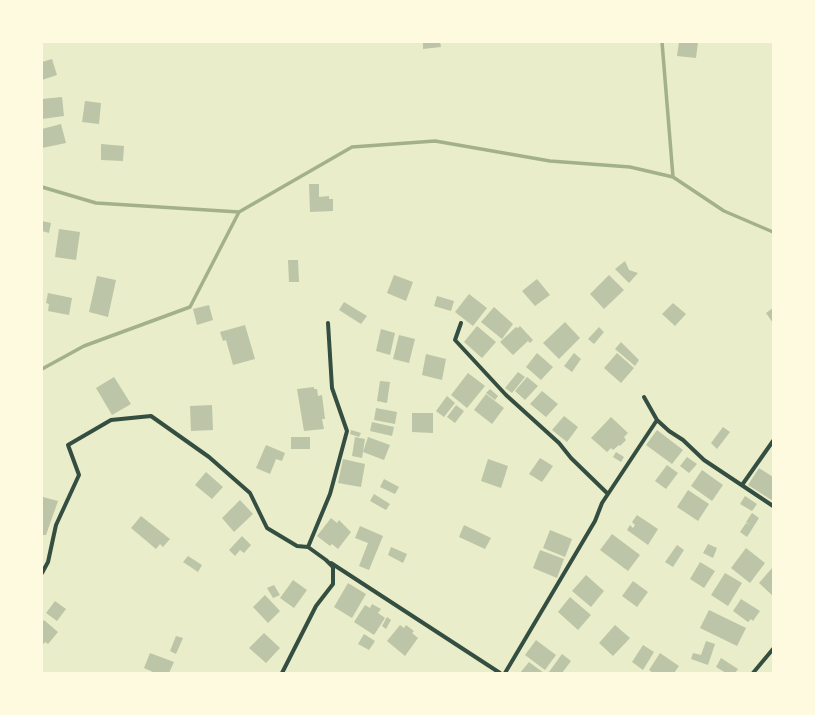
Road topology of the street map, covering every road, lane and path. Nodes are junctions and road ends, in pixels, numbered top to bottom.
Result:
1 (328, 323) dead end
2 (461, 323) dead end
3 (644, 397) dead end
4 (657, 420) junction
5 (773, 441) edge
6 (742, 485) junction
7 (608, 494) junction
8 (773, 506) edge
9 (308, 547) junction
10 (326, 560) junction
11 (42, 573) edge
12 (773, 648) edge
13 (282, 673) edge
14 (500, 673) edge
15 (505, 673) edge
16 (753, 673) edge

1 - 9 street
2 - 7 street
3 - 4 street
4 - 6 street
4 - 7 street
5 - 6 street
6 - 8 street
7 - 15 street
9 - 10 street
9 - 11 street
10 - 13 street
10 - 14 street
12 - 16 street

